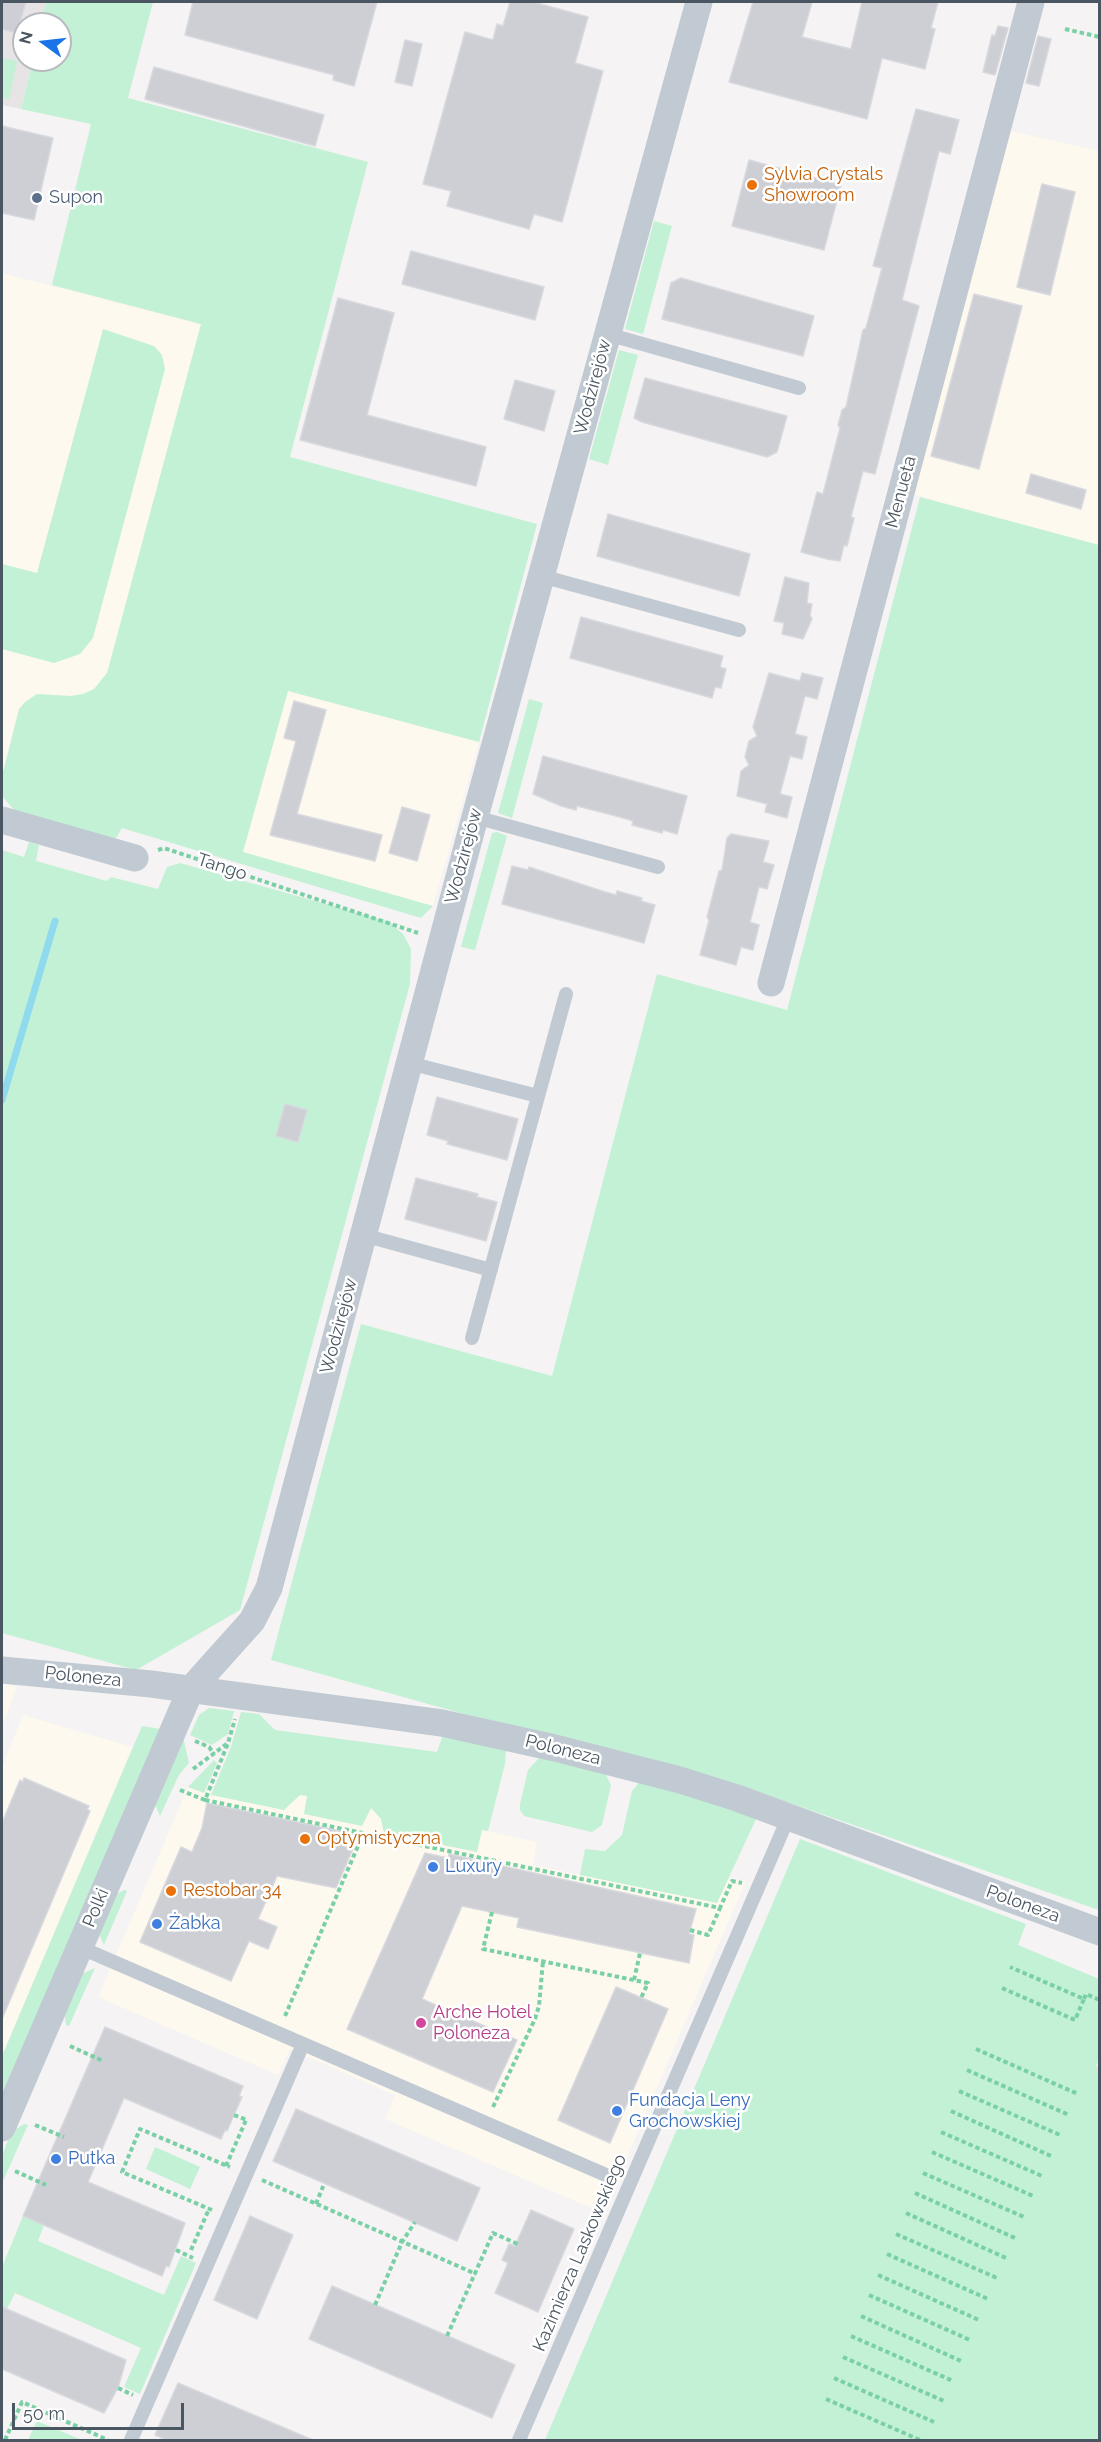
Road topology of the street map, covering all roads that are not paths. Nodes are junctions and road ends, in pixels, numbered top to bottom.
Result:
1 (699, 2) edge
2 (1031, 2) edge
3 (607, 334) junction
4 (799, 388) dead end
5 (541, 576) junction
6 (739, 630) dead end
7 (475, 817) junction
8 (2, 820) edge
9 (135, 858) road end
10 (658, 867) dead end
11 (771, 983) dead end
12 (566, 994) dead end
13 (409, 1063) junction
14 (538, 1096) junction
15 (363, 1235) junction
16 (491, 1270) junction
17 (472, 1338) dead end
18 (2, 1670) edge
19 (191, 1689) junction
20 (789, 1816) junction
21 (1100, 1932) edge
22 (79, 1947) junction
23 (303, 2044) junction
24 (2, 2128) edge
25 (606, 2175) dead end
26 (131, 2440) edge
27 (519, 2440) edge

1 - 3 street, Wodzirejów
2 - 11 street, Menueta
3 - 4 lane
3 - 5 street, Wodzirejów
5 - 6 lane
5 - 7 street, Wodzirejów
7 - 10 lane
7 - 13 street, Wodzirejów
8 - 9 street
12 - 14 lane
13 - 14 lane
13 - 15 street, Wodzirejów
14 - 16 lane
15 - 16 lane
15 - 19 street, Wodzirejów
16 - 17 lane
18 - 19 street, Poloneza
19 - 20 street, Poloneza
19 - 22 street, Polki
20 - 21 street, Poloneza
20 - 27 lane, Kazimierza Laskowskiego
22 - 23 lane
22 - 24 street, Polki
23 - 25 lane
23 - 26 lane

